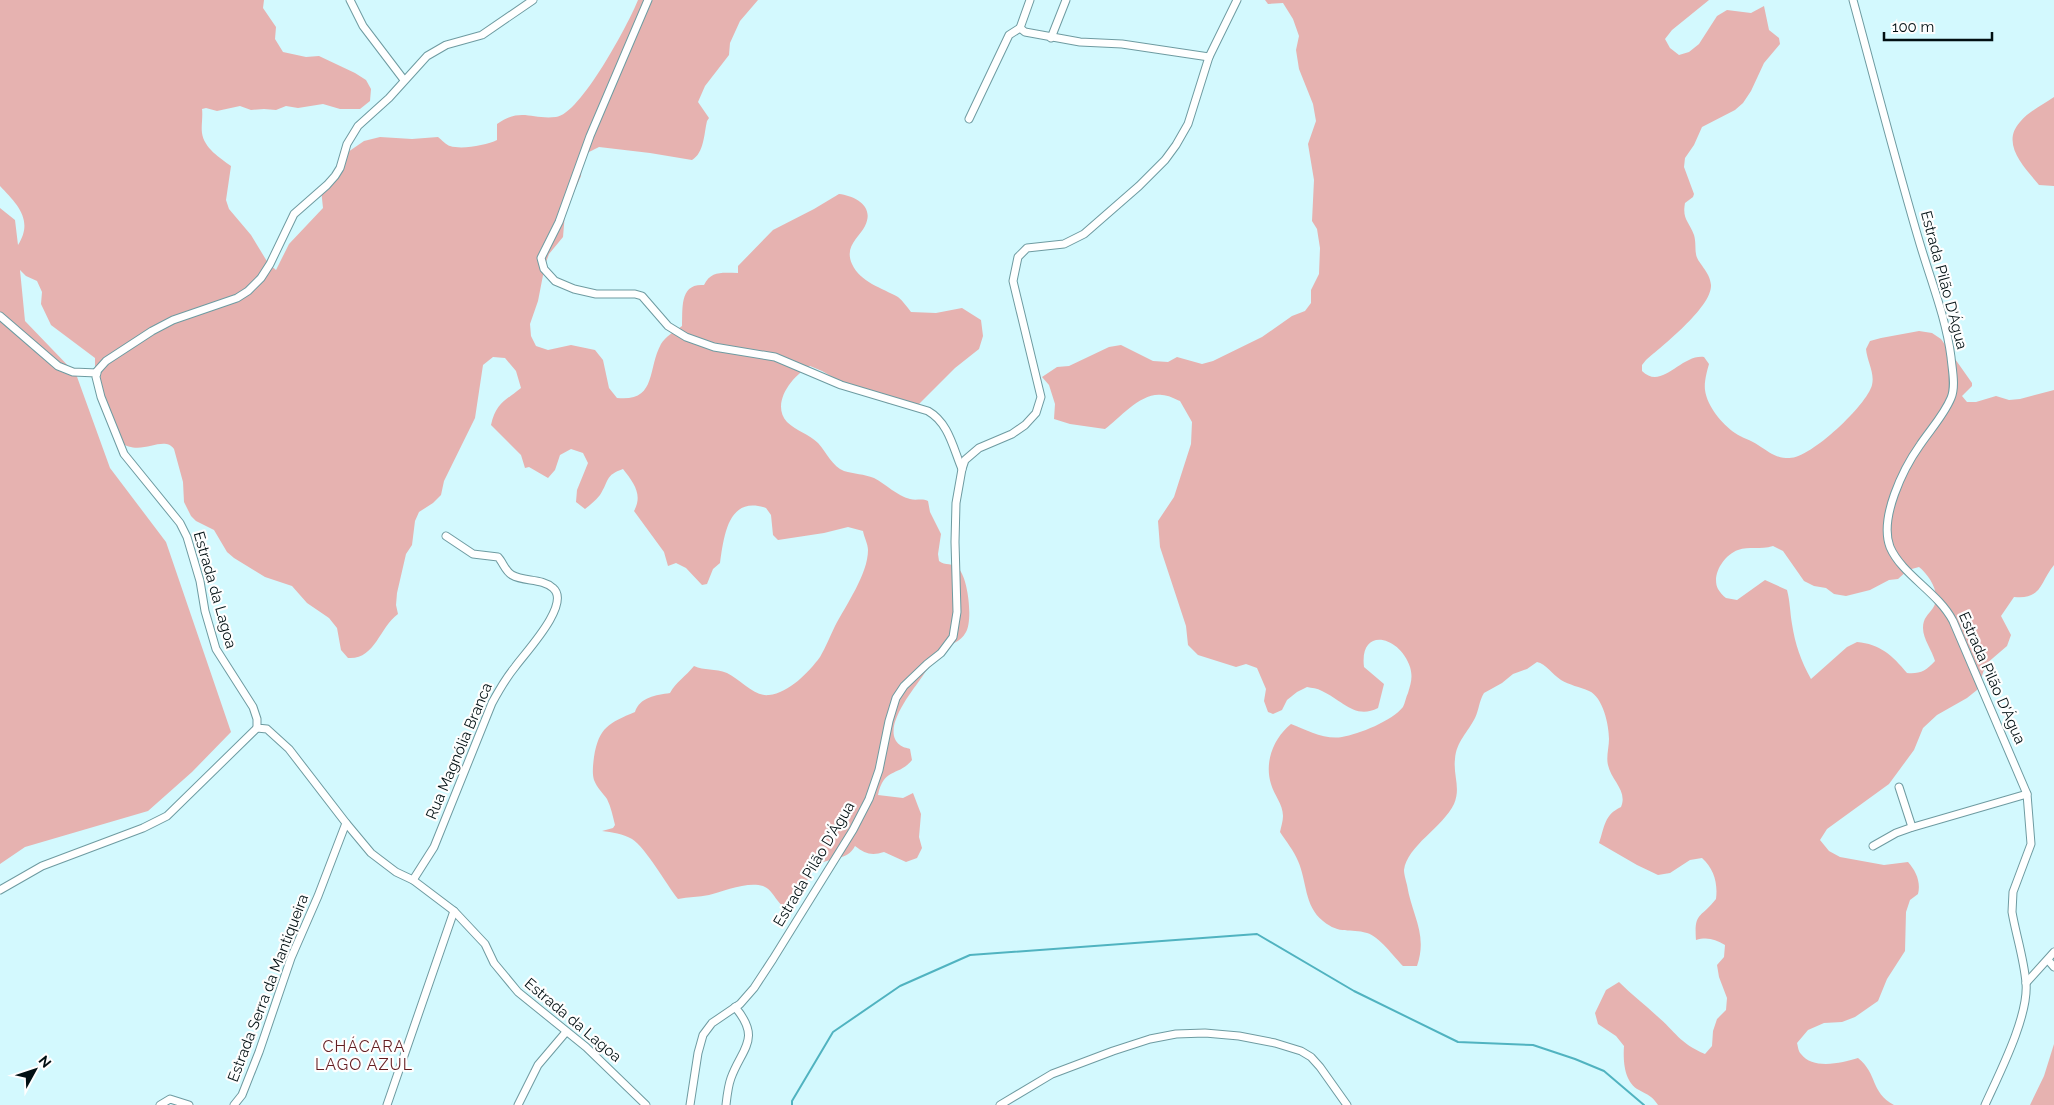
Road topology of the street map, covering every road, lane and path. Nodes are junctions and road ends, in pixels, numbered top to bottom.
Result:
1 (350, 0) edge
2 (533, 0) edge
3 (648, 0) edge
4 (1030, 0) edge
5 (1066, 0) edge
6 (1237, 0) edge
7 (1853, 0) edge
8 (1020, 28) junction
9 (1051, 38) junction
10 (1210, 57) junction
11 (404, 80) junction
12 (969, 120) dead end
13 (0, 316) edge
14 (97, 373) junction
15 (962, 470) junction
16 (446, 536) dead end
17 (257, 728) junction
18 (1899, 787) dead end
19 (2027, 794) junction
20 (346, 823) junction
21 (1912, 827) junction
22 (1873, 846) dead end
23 (413, 880) junction
24 (0, 890) edge
25 (454, 911) junction
26 (2054, 952) edge
27 (2048, 960) junction
28 (2054, 967) edge
29 (2026, 983) junction
30 (735, 1007) junction
31 (566, 1032) junction
32 (160, 1105) edge
33 (188, 1105) edge
34 (234, 1105) edge
35 (387, 1105) edge
36 (518, 1105) edge
37 (646, 1105) edge
38 (690, 1105) edge
39 (726, 1105) edge
40 (1000, 1105) edge
41 (1347, 1105) edge
42 (1985, 1105) edge

1 - 11 street
2 - 11 street
3 - 15 street
4 - 8 street
5 - 9 street
6 - 10 street, Estrada Pilão D'Água
7 - 19 street, Estrada Pilão D'Água
8 - 9 street
8 - 12 street
9 - 10 street
10 - 15 street, Estrada Pilão D'Água
11 - 14 street
13 - 14 street
14 - 17 street, Estrada da Lagoa
15 - 30 street, Estrada Pilão D'Água
16 - 23 street, Rua Magnólia Branca
17 - 20 street, Estrada da Lagoa
17 - 24 street
18 - 21 street
19 - 21 street
19 - 29 street, Estrada Pilão D'Água
20 - 23 street, Estrada da Lagoa
20 - 34 street, Estrada Serra da Mantiqueira
21 - 22 street
23 - 25 street, Estrada da Lagoa
25 - 31 street, Estrada da Lagoa
25 - 35 street
26 - 27 street
27 - 28 street
27 - 29 street
29 - 42 street, Estrada Pilão D'Água
30 - 38 street, Estrada Pilão D'Água
30 - 39 street
31 - 36 street
31 - 37 street, Estrada da Lagoa
32 - 33 street
40 - 41 street

